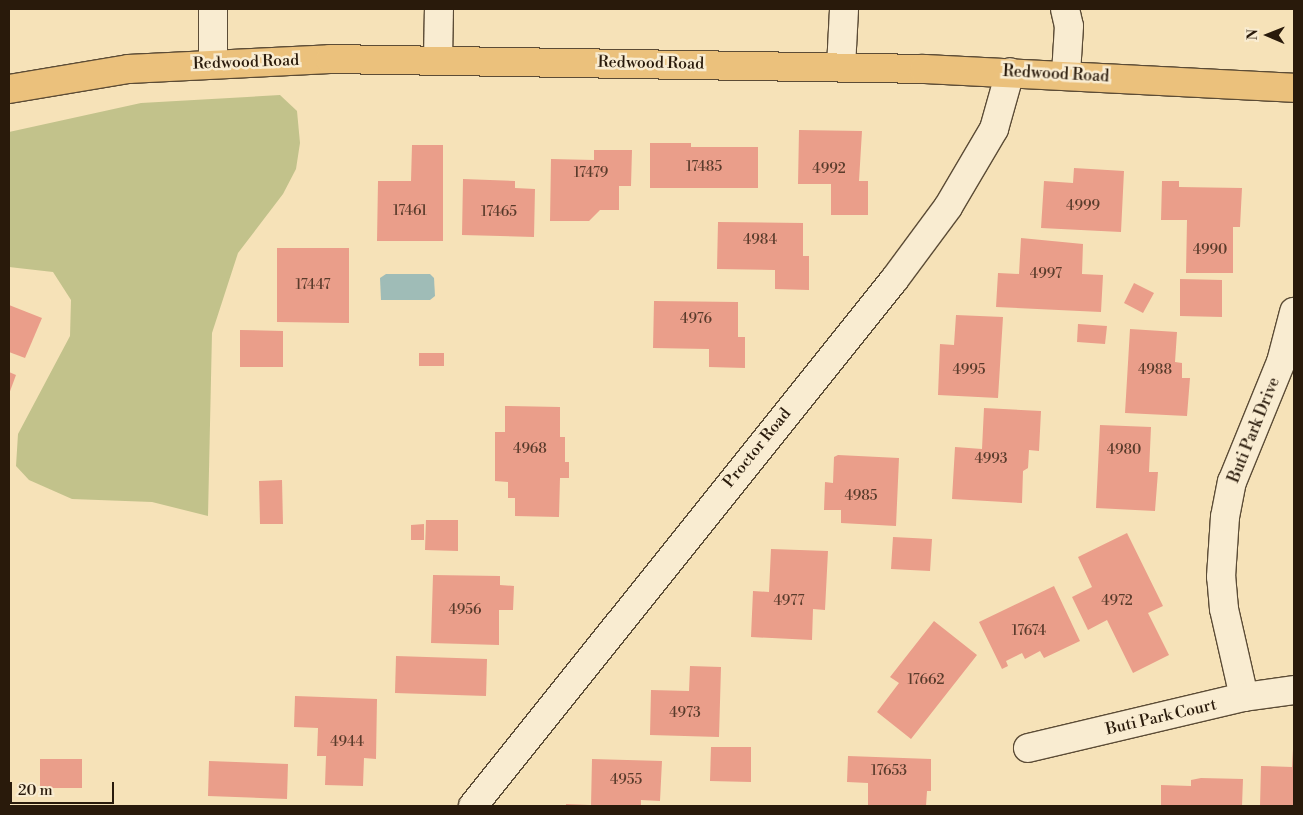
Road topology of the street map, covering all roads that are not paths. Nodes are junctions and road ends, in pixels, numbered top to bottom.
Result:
1 (213, 9) edge
2 (439, 9) edge
3 (844, 9) edge
4 (1065, 9) edge
5 (438, 59) junction
6 (214, 62) junction
7 (841, 67) junction
8 (1010, 72) junction
9 (1066, 74) junction
10 (1294, 88) edge
11 (9, 89) edge
12 (1294, 312) edge
13 (1294, 690) edge
14 (1244, 697) junction
15 (1028, 748) dead end
16 (472, 806) edge

1 - 6 street
2 - 5 street
3 - 7 street
4 - 9 street
5 - 6 main road, Redwood Road
5 - 7 main road, Redwood Road
6 - 11 main road, Redwood Road
7 - 8 main road, Redwood Road
8 - 9 main road, Redwood Road
8 - 16 street, Proctor Road
9 - 10 main road, Redwood Road
12 - 14 street, Buti Park Drive
13 - 14 street, Buti Park Court
14 - 15 street, Buti Park Court

